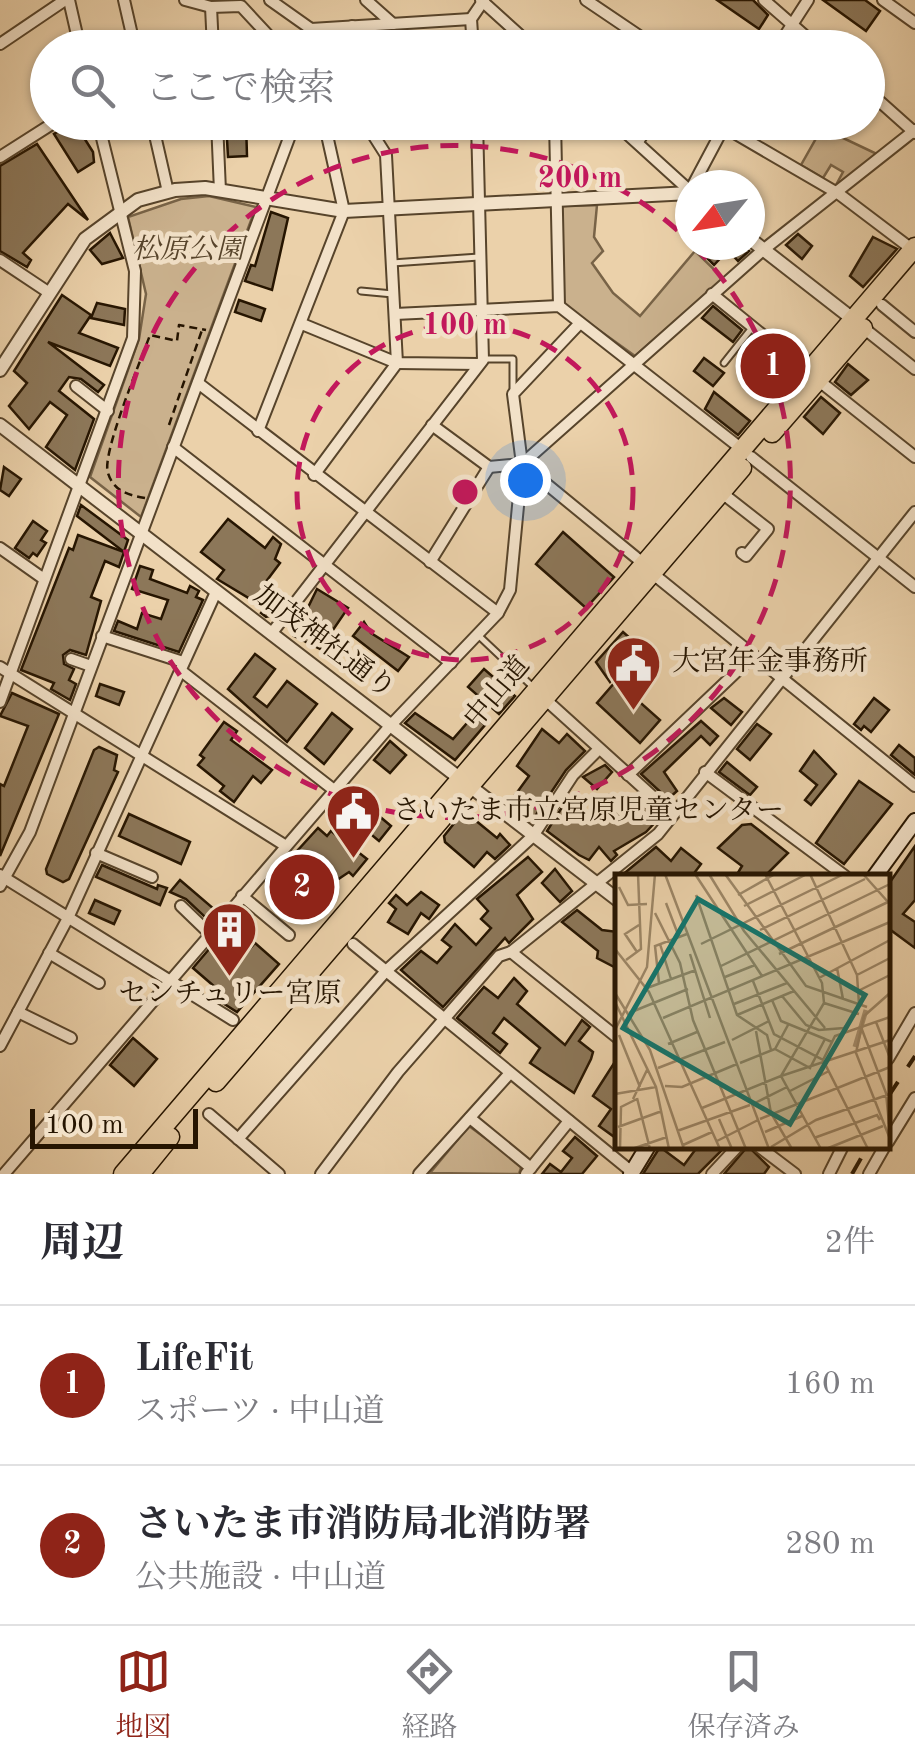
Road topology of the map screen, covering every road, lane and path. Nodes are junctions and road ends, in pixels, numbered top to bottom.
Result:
1 (67, 0) edge
2 (124, 0) edge
3 (185, 0) edge
4 (270, 0) edge
5 (366, 0) edge
6 (586, 0) edge
7 (764, 0) edge
8 (808, 0) edge
9 (883, 0) edge
10 (482, 1) edge
11 (212, 7) junction
12 (471, 19) junction
13 (393, 24) junction
14 (793, 24) junction
15 (915, 24) edge
16 (352, 26) junction
17 (75, 30) edge
18 (131, 30) edge
19 (213, 30) edge
20 (263, 30) edge
21 (352, 30) edge
22 (472, 30) edge
23 (514, 30) edge
24 (630, 30) edge
25 (789, 30) edge
26 (800, 30) edge
27 (1, 43) edge
28 (885, 106) edge
29 (914, 132) edge
30 (30, 138) edge
31 (102, 140) edge
32 (156, 140) edge
33 (217, 140) edge
34 (288, 140) edge
35 (329, 140) edge
36 (376, 140) edge
37 (478, 140) edge
38 (554, 140) edge
39 (632, 140) edge
40 (642, 140) edge
41 (717, 140) edge
42 (750, 140) edge
43 (638, 146) junction
44 (0, 157) edge
45 (701, 170) edge
46 (675, 177) edge
47 (220, 191) junction
48 (675, 191) edge
49 (168, 192) junction
50 (839, 194) junction
51 (264, 199) junction
52 (556, 199) junction
53 (482, 203) junction
54 (390, 208) junction
55 (344, 211) junction
56 (120, 212) junction
57 (765, 249) edge
58 (765, 252) edge
59 (914, 255) edge
60 (482, 257) junction
61 (0, 260) edge
62 (751, 260) edge
63 (392, 262) junction
64 (361, 291) dead end
65 (48, 292) junction
66 (394, 294) junction
67 (712, 294) junction
68 (882, 305) junction
69 (559, 306) junction
70 (482, 310) junction
71 (395, 314) junction
72 (580, 322) junction
73 (302, 324) junction
74 (859, 324) junction
75 (753, 327) junction
76 (202, 330) junction
77 (217, 332) junction
78 (915, 332) edge
79 (481, 362) junction
80 (724, 362) dead end
81 (397, 363) junction
82 (632, 365) junction
83 (915, 369) edge
84 (0, 370) edge
85 (813, 376) junction
86 (198, 383) junction
87 (76, 386) dead end
88 (513, 394) junction
89 (108, 411) junction
90 (0, 425) edge
91 (432, 425) junction
92 (258, 431) junction
93 (168, 444) junction
94 (747, 453) junction
95 (915, 457) edge
96 (522, 464) junction
97 (488, 467) junction
98 (314, 476) junction
99 (77, 485) junction
100 (722, 493) junction
101 (151, 502) junction
102 (915, 512) edge
103 (364, 514) junction
104 (139, 532) junction
105 (0, 548) edge
106 (742, 553) dead end
107 (878, 559) junction
108 (430, 562) junction
109 (323, 564) junction
110 (648, 569) junction
111 (44, 579) junction
112 (915, 586) edge
113 (216, 592) junction
114 (498, 613) junction
115 (271, 634) junction
116 (478, 635) junction
117 (102, 636) junction
118 (753, 656) junction
119 (70, 659) dead end
120 (451, 663) junction
121 (91, 666) junction
122 (182, 666) junction
123 (5, 670) edge
124 (779, 678) junction
125 (541, 695) junction
126 (0, 702) edge
127 (74, 714) junction
128 (390, 726) junction
129 (599, 748) junction
130 (139, 754) junction
131 (705, 772) junction
132 (628, 775) junction
133 (466, 784) junction
134 (915, 786) edge
135 (334, 790) junction
136 (672, 814) junction
137 (915, 821) edge
138 (533, 836) junction
139 (286, 846) junction
140 (96, 853) junction
141 (841, 874) edge
142 (876, 874) edge
143 (152, 877) dead end
144 (1, 880) edge
145 (595, 883) junction
146 (242, 896) junction
147 (615, 898) edge
148 (181, 906) dead end
149 (68, 918) junction
150 (210, 934) junction
151 (288, 935) dead end
152 (353, 944) dead end
153 (512, 952) junction
154 (50, 953) junction
155 (386, 971) junction
156 (170, 978) junction
157 (99, 983) dead end
158 (18, 1012) junction
159 (915, 1012) edge
160 (443, 1018) junction
161 (233, 1020) dead end
162 (615, 1034) edge
163 (71, 1038) dead end
164 (0, 1046) edge
165 (890, 1056) edge
166 (510, 1073) junction
167 (915, 1098) edge
168 (209, 1114) dead end
169 (470, 1118) junction
170 (569, 1122) junction
171 (890, 1138) edge
172 (238, 1139) junction
173 (646, 1149) edge
174 (735, 1149) edge
175 (765, 1149) edge
176 (842, 1149) edge
177 (883, 1149) edge
178 (264, 1161) junction
179 (528, 1171) edge
180 (421, 1173) edge
181 (631, 1173) edge
182 (4, 1174) edge
183 (120, 1174) edge
184 (140, 1174) edge
185 (254, 1174) edge
186 (279, 1174) edge
187 (321, 1174) edge
188 (712, 1174) edge
189 (795, 1174) edge
190 (829, 1174) edge
191 (869, 1174) edge

1 - 17 street
1 - 27 street
2 - 18 street
3 - 11 street
4 - 16 street
5 - 13 street
6 - 24 street
7 - 14 street
8 - 14 street
9 - 15 street
10 - 12 street
10 - 23 street
11 - 19 street
11 - 20 street
12 - 13 street
12 - 22 street
13 - 16 street
14 - 25 street
14 - 26 street
16 - 21 street
28 - 29 street
29 - 50 street
30 - 44 street
31 - 56 street
32 - 49 street
33 - 47 street
34 - 51 street
35 - 55 street
36 - 54 street
37 - 53 street
38 - 52 street
39 - 43 street
40 - 43 lane
41 - 45 street
42 - 50 street
43 - 46 street
47 - 49 street
47 - 51 street
48 - 52 street
49 - 56 street
50 - 57 street
50 - 59 street
51 - 55 street
51 - 77 street
52 - 53 street
52 - 69 street
53 - 54 street
53 - 60 street
54 - 55 street
54 - 63 street
55 - 73 street
56 - 65 street
56 - 89 street
58 - 74 street
59 - 68 highway, 中山道
59 - 74 highway, 中山道
60 - 63 lane
60 - 70 street
61 - 65 street
62 - 67 street
63 - 66 street
64 - 66 lane
65 - 84 street
66 - 71 street
67 - 75 street
67 - 82 street
68 - 74 highway, 中山道
68 - 78 street
69 - 70 street
69 - 72 street
70 - 71 street
70 - 79 street
71 - 81 street
72 - 82 street
72 - 88 street
73 - 81 street
73 - 92 street
74 - 83 street
74 - 85 highway, 中山道
75 - 80 lane
75 - 85 street
76 - 77 path
76 - 93 path
76 - 101 path
77 - 86 street
79 - 81 street
79 - 88 lane
79 - 91 street
81 - 98 street
82 - 94 street
82 - 96 street
85 - 94 highway, 中山道
85 - 95 street
86 - 92 street
86 - 93 street
87 - 89 street
88 - 96 street
89 - 99 street
90 - 99 street, 加茂神社通り
91 - 97 street
91 - 103 street
92 - 98 street
93 - 101 street
93 - 109 street
94 - 100 highway, 中山道
94 - 107 street
94 - 110 highway, 中山道
96 - 97 street
96 - 110 street
96 - 114 street
97 - 108 street
98 - 103 street
99 - 104 street, 加茂神社通り
99 - 111 street
100 - 106 street
100 - 110 highway, 中山道
101 - 104 street
102 - 107 street
103 - 108 street
103 - 109 street
104 - 113 street, 加茂神社通り
104 - 117 street
105 - 111 street
107 - 112 street
107 - 124 street
108 - 114 street
109 - 115 street
109 - 120 street
110 - 118 street
110 - 125 highway, 中山道
111 - 123 street
113 - 115 street, 加茂神社通り
113 - 122 street
114 - 116 street
115 - 128 street, 加茂神社通り
116 - 120 street
116 - 125 lane
117 - 121 street
117 - 122 street
118 - 124 street
118 - 132 street
119 - 121 street
120 - 128 street
121 - 127 street
122 - 130 street
122 - 135 street
123 - 126 street
123 - 127 street
124 - 131 street
124 - 134 street
125 - 129 street
125 - 133 highway, 中山道
127 - 130 street
127 - 144 street
128 - 133 street, 加茂神社通り
128 - 135 street
129 - 132 street
129 - 138 street
130 - 139 street
130 - 140 street
131 - 136 street
131 - 141 street
132 - 136 street
133 - 138 street, 加茂神社通り
133 - 183 highway, 中山道
133 - 184 highway, 中山道
135 - 139 street
136 - 145 street
137 - 142 main road
138 - 145 street, 加茂神社通り
138 - 155 street
139 - 146 street
140 - 143 street
140 - 149 street
144 - 149 street
145 - 147 street, 加茂神社通り
145 - 153 street
146 - 150 street
146 - 151 street
148 - 150 street
149 - 154 street
149 - 156 street
150 - 156 street
152 - 155 street
153 - 160 street
153 - 162 street
154 - 157 street
154 - 158 street
155 - 160 street
155 - 172 street
156 - 161 street
156 - 182 street
158 - 163 street
158 - 164 street
159 - 165 street
160 - 166 street
160 - 187 street
166 - 169 street
166 - 170 street
167 - 171 street
168 - 172 street
169 - 179 street
169 - 180 street
170 - 179 street
170 - 181 street
172 - 178 street
173 - 181 main road
174 - 188 street
175 - 189 street
176 - 190 street
177 - 191 street
178 - 185 street
178 - 186 street

